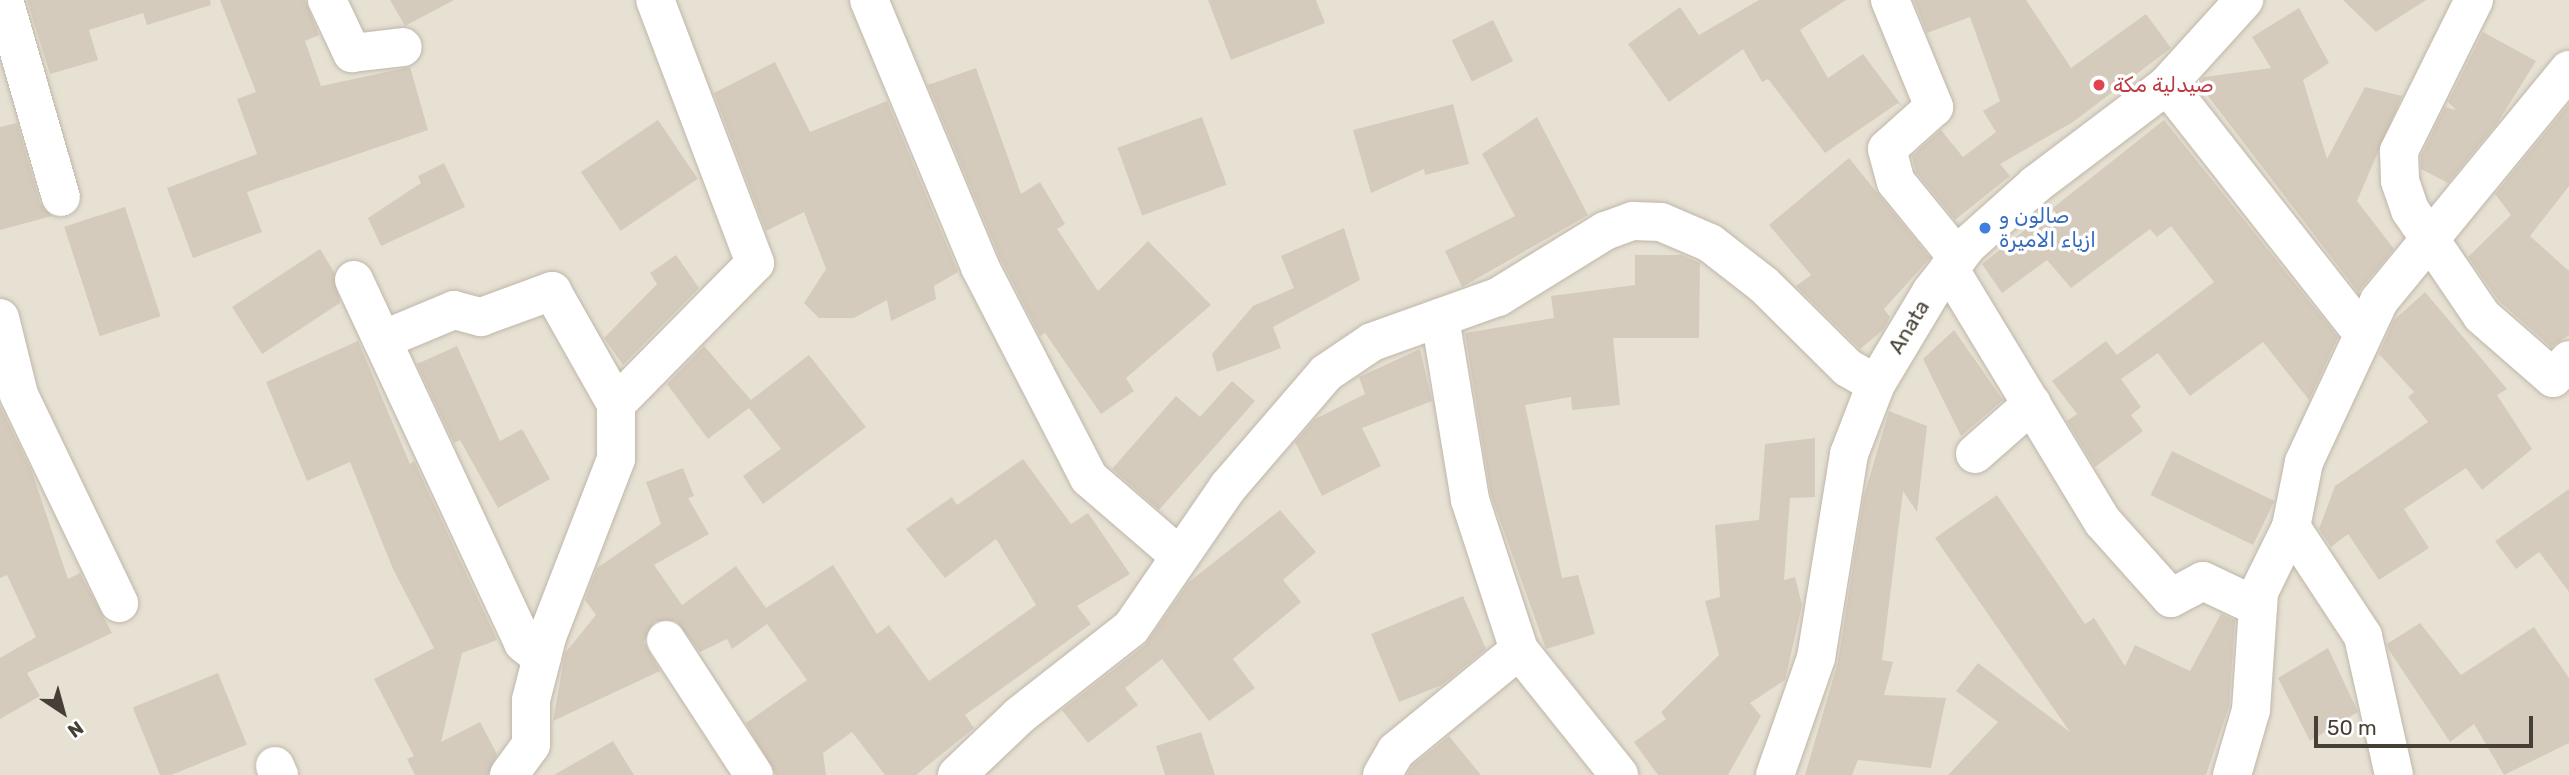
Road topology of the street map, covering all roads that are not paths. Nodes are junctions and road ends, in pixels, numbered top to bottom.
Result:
1 (4, 0) edge
2 (327, 0) edge
3 (655, 0) edge
4 (869, 0) edge
5 (1890, 0) edge
6 (2244, 0) edge
7 (2474, 0) edge
8 (403, 47) dead end
9 (2569, 70) edge
10 (2167, 85) junction
11 (61, 197) dead end
12 (2430, 243) junction
13 (1954, 263) junction
14 (354, 279) dead end
15 (0, 318) edge
16 (1440, 318) junction
17 (2360, 330) junction
18 (382, 340) junction
19 (2564, 376) edge
20 (1876, 384) junction
21 (617, 404) junction
22 (2032, 404) junction
23 (1975, 454) dead end
24 (2291, 527) junction
25 (1177, 554) junction
26 (119, 603) dead end
27 (2258, 607) junction
28 (666, 640) dead end
29 (1519, 650) junction
30 (542, 658) junction
31 (509, 775) edge
32 (754, 775) edge
33 (957, 775) edge
34 (1382, 775) edge
35 (1619, 775) edge
36 (1775, 775) edge
37 (2232, 775) edge
38 (2394, 775) edge

1 - 11 street
2 - 8 street
3 - 21 street
4 - 25 street
5 - 13 street
6 - 10 street, Anata
7 - 12 street
9 - 12 street
10 - 13 street, Anata
10 - 17 street
12 - 17 street
12 - 19 street
13 - 20 street, Anata
13 - 22 street
14 - 18 street
15 - 26 street
16 - 20 street
16 - 25 street
16 - 29 street
17 - 24 street
18 - 21 street
18 - 30 street
20 - 36 street, Anata
21 - 30 street
22 - 23 street
22 - 27 street
24 - 27 street
24 - 38 street
25 - 33 street
27 - 37 street
28 - 32 street
29 - 34 street
29 - 35 street
30 - 31 street

